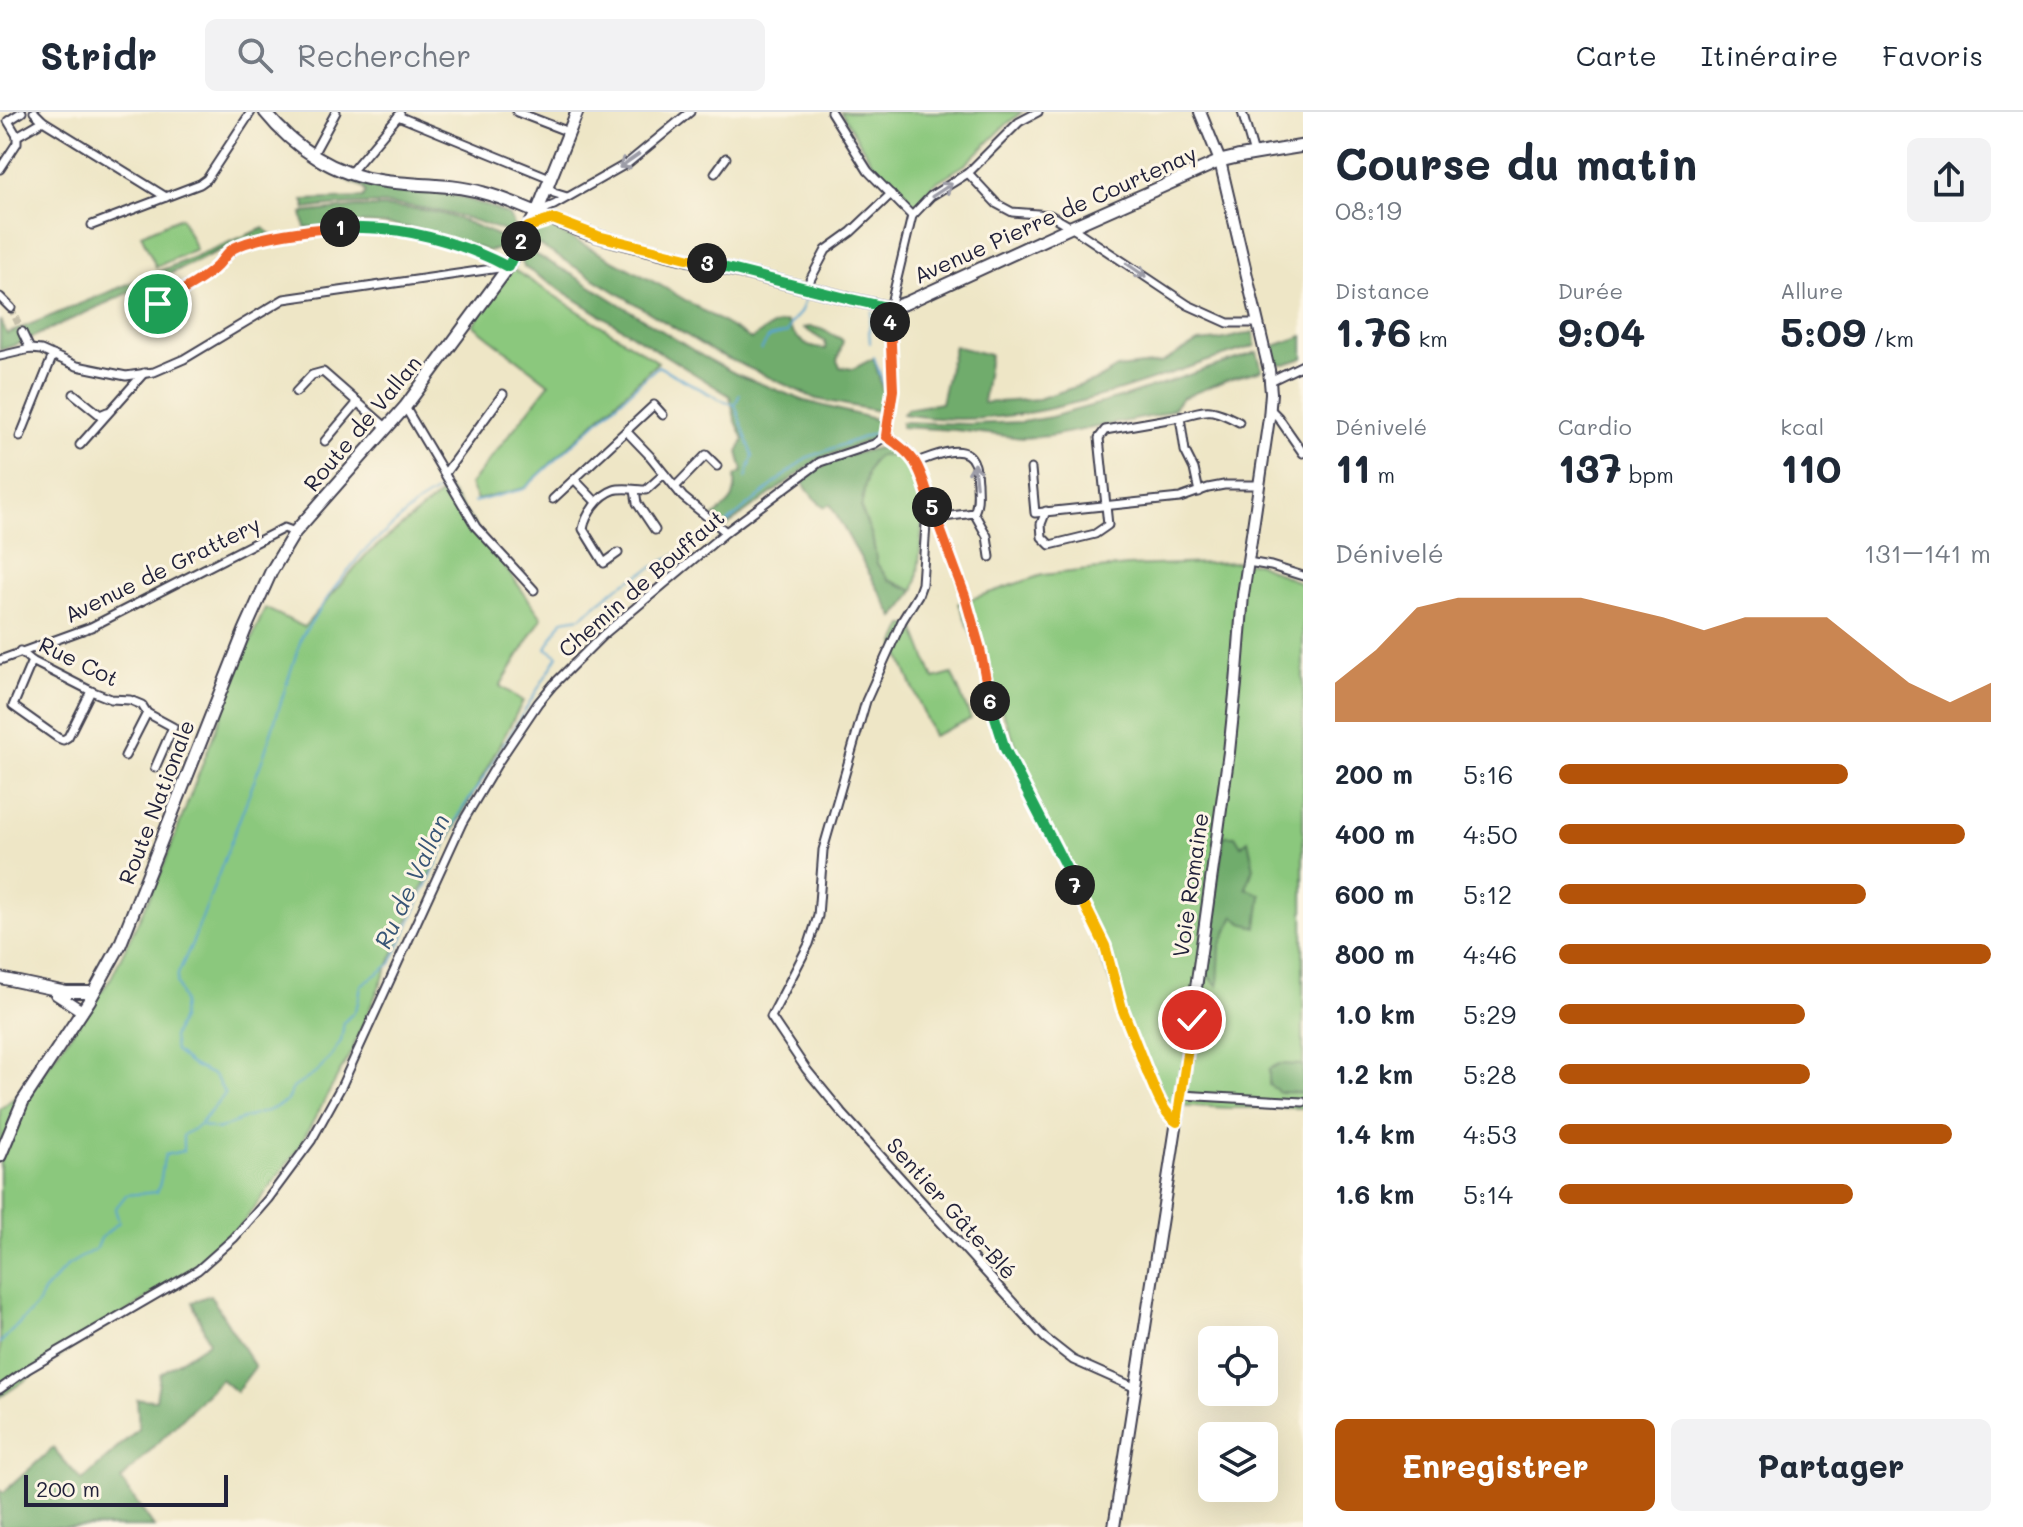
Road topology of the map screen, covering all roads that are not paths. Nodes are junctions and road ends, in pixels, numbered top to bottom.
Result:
1 (22, 112) edge
2 (34, 112) edge
3 (251, 112) edge
4 (265, 112) edge
5 (336, 112) edge
6 (517, 112) edge
7 (577, 112) edge
8 (690, 112) edge
9 (831, 112) edge
10 (1038, 112) edge
11 (1200, 112) edge
12 (1242, 112) edge
13 (0, 114) edge
14 (400, 114) edge
15 (8, 121) junction
16 (43, 121) junction
17 (569, 132) junction
18 (17, 136) junction
19 (1303, 146) edge
20 (1254, 154) junction
21 (312, 156) junction
22 (726, 158) dead end
23 (1220, 161) junction
24 (0, 169) edge
25 (350, 173) junction
26 (715, 173) dead end
27 (968, 173) junction
28 (549, 181) junction
29 (891, 194) junction
30 (166, 197) junction
31 (567, 197) junction
32 (537, 212) junction
33 (912, 216) junction
34 (553, 219) junction
35 (92, 225) dead end
36 (528, 227) junction
37 (1071, 227) junction
38 (506, 270) junction
39 (810, 280) dead end
40 (0, 297) edge
41 (158, 304) dead end
42 (11, 308) tunnel mouth
43 (890, 308) junction
44 (1257, 323) junction
45 (22, 332) tunnel mouth
46 (30, 349) junction
47 (53, 355) junction
48 (0, 356) edge
49 (1303, 365) edge
50 (144, 373) junction
51 (1270, 381) junction
52 (296, 392) dead end
53 (74, 394) dead end
54 (503, 394) dead end
55 (358, 402) junction
56 (405, 407) junction
57 (1270, 409) junction
58 (109, 412) junction
59 (663, 415) dead end
60 (1180, 417) junction
61 (1239, 422) dead end
62 (387, 428) junction
63 (626, 431) junction
64 (886, 436) junction
65 (20, 437) dead end
66 (325, 441) dead end
67 (80, 445) dead end
68 (1303, 453) edge
69 (917, 462) junction
70 (717, 466) dead end
71 (1031, 469) dead end
72 (446, 472) junction
73 (664, 474) junction
74 (575, 480) junction
75 (1260, 485) junction
76 (675, 487) junction
77 (635, 490) junction
78 (1199, 492) junction
79 (553, 499) dead end
80 (596, 502) junction
81 (931, 502) junction
82 (1106, 505) junction
83 (1046, 511) junction
84 (974, 513) junction
85 (936, 518) junction
86 (721, 528) junction
87 (655, 530) dead end
88 (295, 532) junction
89 (618, 553) dead end
90 (990, 557) dead end
91 (1248, 562) junction
92 (1303, 576) edge
93 (534, 590) dead end
94 (257, 602) joint
95 (20, 651) junction
96 (0, 660) edge
97 (32, 661) junction
98 (91, 691) junction
99 (147, 713) junction
100 (125, 756) dead end
101 (155, 768) dead end
102 (0, 978) edge
103 (47, 989) junction
104 (94, 992) junction
105 (82, 1011) junction
106 (1181, 1095) junction
107 (1303, 1102) edge
108 (1177, 1122) junction
109 (0, 1156) edge
110 (1136, 1388) junction
111 (0, 1389) edge
112 (1114, 1527) edge

1 - 15 street
2 - 16 street
3 - 30 street
4 - 21 main road
5 - 21 street
6 - 17 street
7 - 17 main road, Route de Vallan
8 -> 31 street
9 - 29 street
10 - 27 street
11 - 23 main road, Voie Romaine
12 - 20 street
13 - 15 street
14 - 25 street
14 - 28 street
15 - 18 street
16 - 18 street
16 - 30 street
17 - 28 main road, Route de Vallan
18 - 24 street
19 - 20 main road, Avenue Pierre de Courtenay
20 - 23 main road, Avenue Pierre de Courtenay
21 - 25 main road
22 - 26 street
23 - 37 main road, Avenue Pierre de Courtenay
23 - 44 main road, Voie Romaine
25 - 32 main road
33 -> 27 street
27 - 37 street
28 - 31 street
28 - 32 main road, Route de Vallan
29 - 33 street
29 - 39 street
30 - 35 street
31 - 32 street
32 - 34 main road
32 - 36 main road, Route de Vallan
33 - 43 street
34 - 36 main road
34 - 43 main road
36 - 38 main road, Route de Vallan
37 - 43 main road, Avenue Pierre de Courtenay
37 -> 44 street
38 - 41 street
38 - 50 street
38 - 56 main road, Route de Vallan
40 - 42 street
43 - 64 street
44 - 51 main road, Voie Romaine
45 - 46 street
46 - 47 street
46 - 48 street
47 - 50 street
47 - 65 street
49 - 51 street
50 - 58 street
51 - 57 main road, Voie Romaine
52 - 55 street
53 - 58 street
54 - 72 street
55 - 62 street
55 - 66 street
56 - 62 main road, Route de Vallan
56 - 72 street
57 - 68 street
57 - 75 main road, Voie Romaine
58 - 67 street
59 - 63 street
60 - 61 street
60 - 78 street
60 - 82 street
62 - 88 main road, Route de Vallan
63 - 73 street
63 - 74 street
64 - 69 street
64 - 86 street, Chemin de Bouffaut
69 - 81 street
84 -> 69 street
70 - 76 street
71 - 83 street
72 - 93 street
73 - 76 street
73 - 77 street
74 - 79 street
74 - 80 street
75 - 78 street
75 - 91 main road, Voie Romaine
76 - 86 street
77 - 80 street
77 - 87 street
78 - 82 street
80 - 89 street
81 - 85 street
81 - 110 street, Sentier Gâte-Blé
82 - 83 street
82 - 83 street
84 - 85 street
84 - 90 street
85 - 108 street
86 - 111 street, Chemin de Bouffaut
88 - 94 main road, Route de Vallan
88 - 95 street, Avenue de Grattery
91 - 92 street
91 - 106 main road, Voie Romaine
94 - 104 main road, Route Nationale
95 - 96 street, Avenue de Grattery
95 - 97 street, Rue Cot
97 - 98 street, Rue Cot
97 - 98 street
98 - 99 street, Rue Cot
99 - 100 street
99 - 101 street, Rue Cot
102 - 103 main road
103 - 104 main road
103 - 105 main road
104 - 105 main road, Route Nationale
105 - 109 main road, Route Nationale
106 - 107 street
106 - 108 main road, Voie Romaine
108 - 110 main road, Voie Romaine
110 - 112 main road, Voie Romaine

